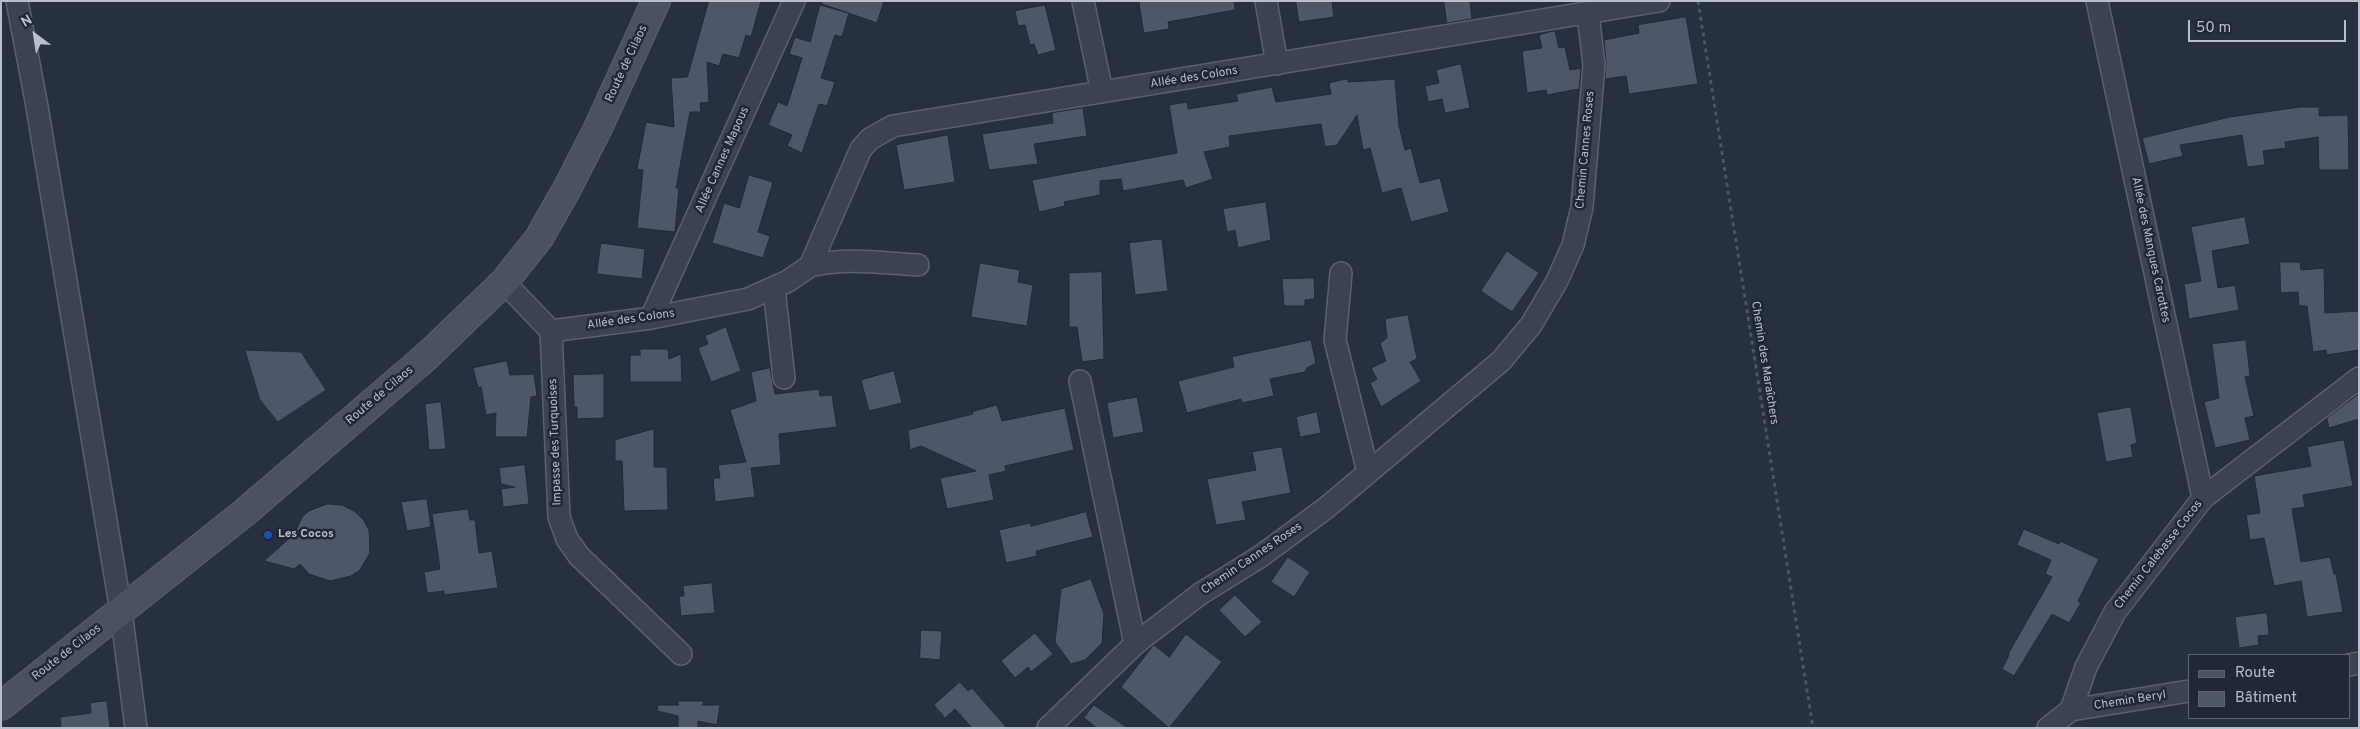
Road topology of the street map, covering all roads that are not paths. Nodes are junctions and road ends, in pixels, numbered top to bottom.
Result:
1 (17, 1) edge
2 (656, 1) edge
3 (794, 1) edge
4 (1083, 1) edge
5 (1266, 1) edge
6 (1659, 1) edge
7 (2097, 1) edge
8 (1588, 14) junction
9 (1277, 64) junction
10 (1102, 92) junction
11 (918, 265) dead end
12 (810, 266) junction
13 (1341, 273) dead end
14 (504, 282) junction
15 (774, 288) junction
16 (651, 318) junction
17 (551, 331) junction
18 (784, 378) dead end
19 (2359, 378) edge
20 (1080, 381) dead end
21 (1368, 472) junction
22 (2203, 498) junction
23 (121, 611) junction
24 (1135, 644) junction
25 (681, 654) dead end
26 (2188, 691) edge
27 (1, 706) edge
28 (2071, 710) junction
29 (136, 728) edge
30 (1048, 728) edge
31 (2048, 728) edge

1 - 23 street
2 - 14 main road, Route de Cilaos
3 - 16 street, Allée Cannes Mapous
4 - 10 street
5 - 9 street
6 - 8 street, Allée des Colons
7 - 22 street, Allée des Mangues Carottes
8 - 9 street, Allée des Colons
8 - 21 street, Chemin Cannes Roses
9 - 10 street, Allée des Colons
10 - 12 street, Allée des Colons
11 - 12 street, Allée des Colons
12 - 15 street, Allée des Colons
13 - 21 street
14 - 17 street
14 - 23 main road, Route de Cilaos
15 - 16 street, Allée des Colons
15 - 18 street
16 - 17 street, Allée des Colons
17 - 25 street, Impasse des Turquoises
19 - 22 street, Chemin Calebasse Cocos
20 - 24 street
21 - 24 street, Chemin Cannes Roses
22 - 28 street, Chemin Calebasse Cocos
23 - 27 main road, Route de Cilaos
23 - 29 street
24 - 30 street, Chemin Cannes Roses
26 - 28 street, Chemin Beryl
28 - 31 street

